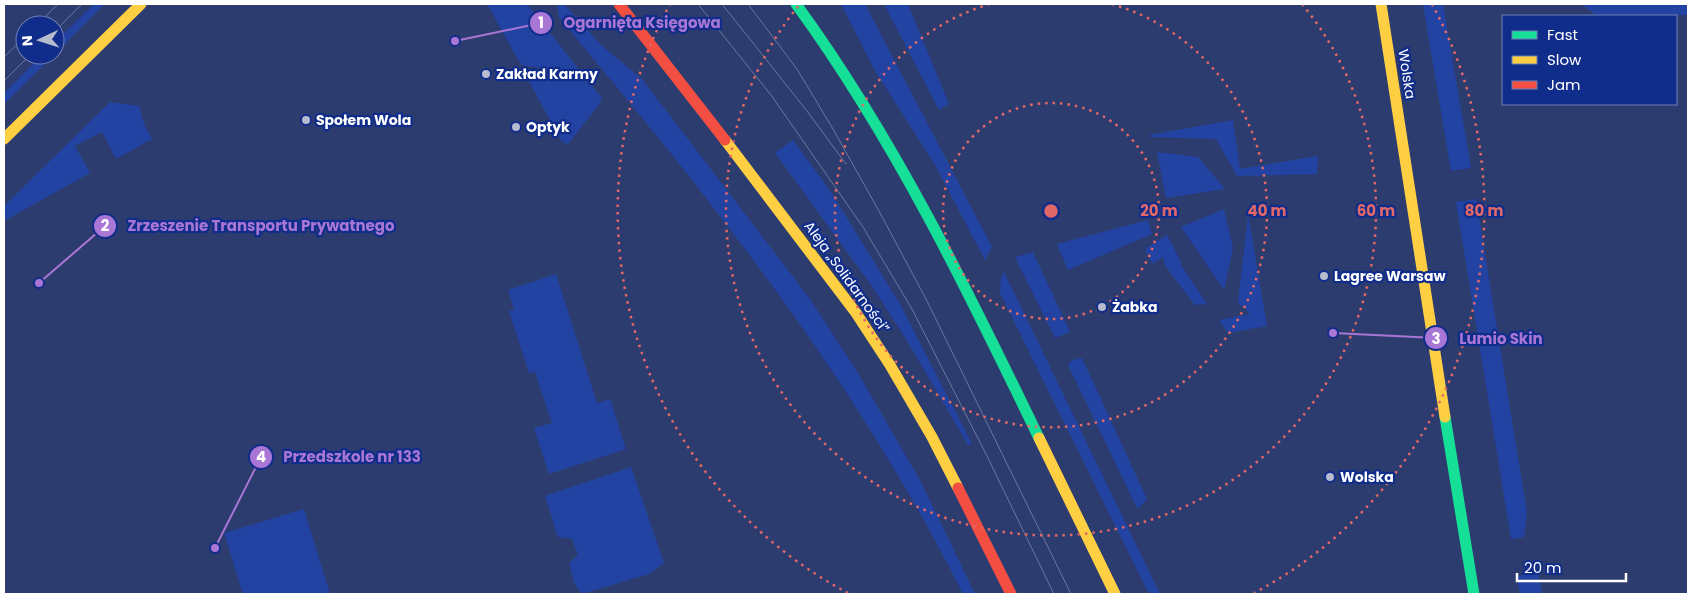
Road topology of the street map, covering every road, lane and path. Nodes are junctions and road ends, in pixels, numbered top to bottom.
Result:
1 (141, 4) edge
2 (619, 4) edge
3 (796, 4) edge
4 (1381, 4) edge
5 (4, 139) edge
6 (1011, 594) edge
7 (1115, 594) edge
8 (1474, 594) edge

1 - 5 main road
2 - 6 main road, Aleja „Solidarności”
3 - 7 main road
4 - 8 main road, Wolska

